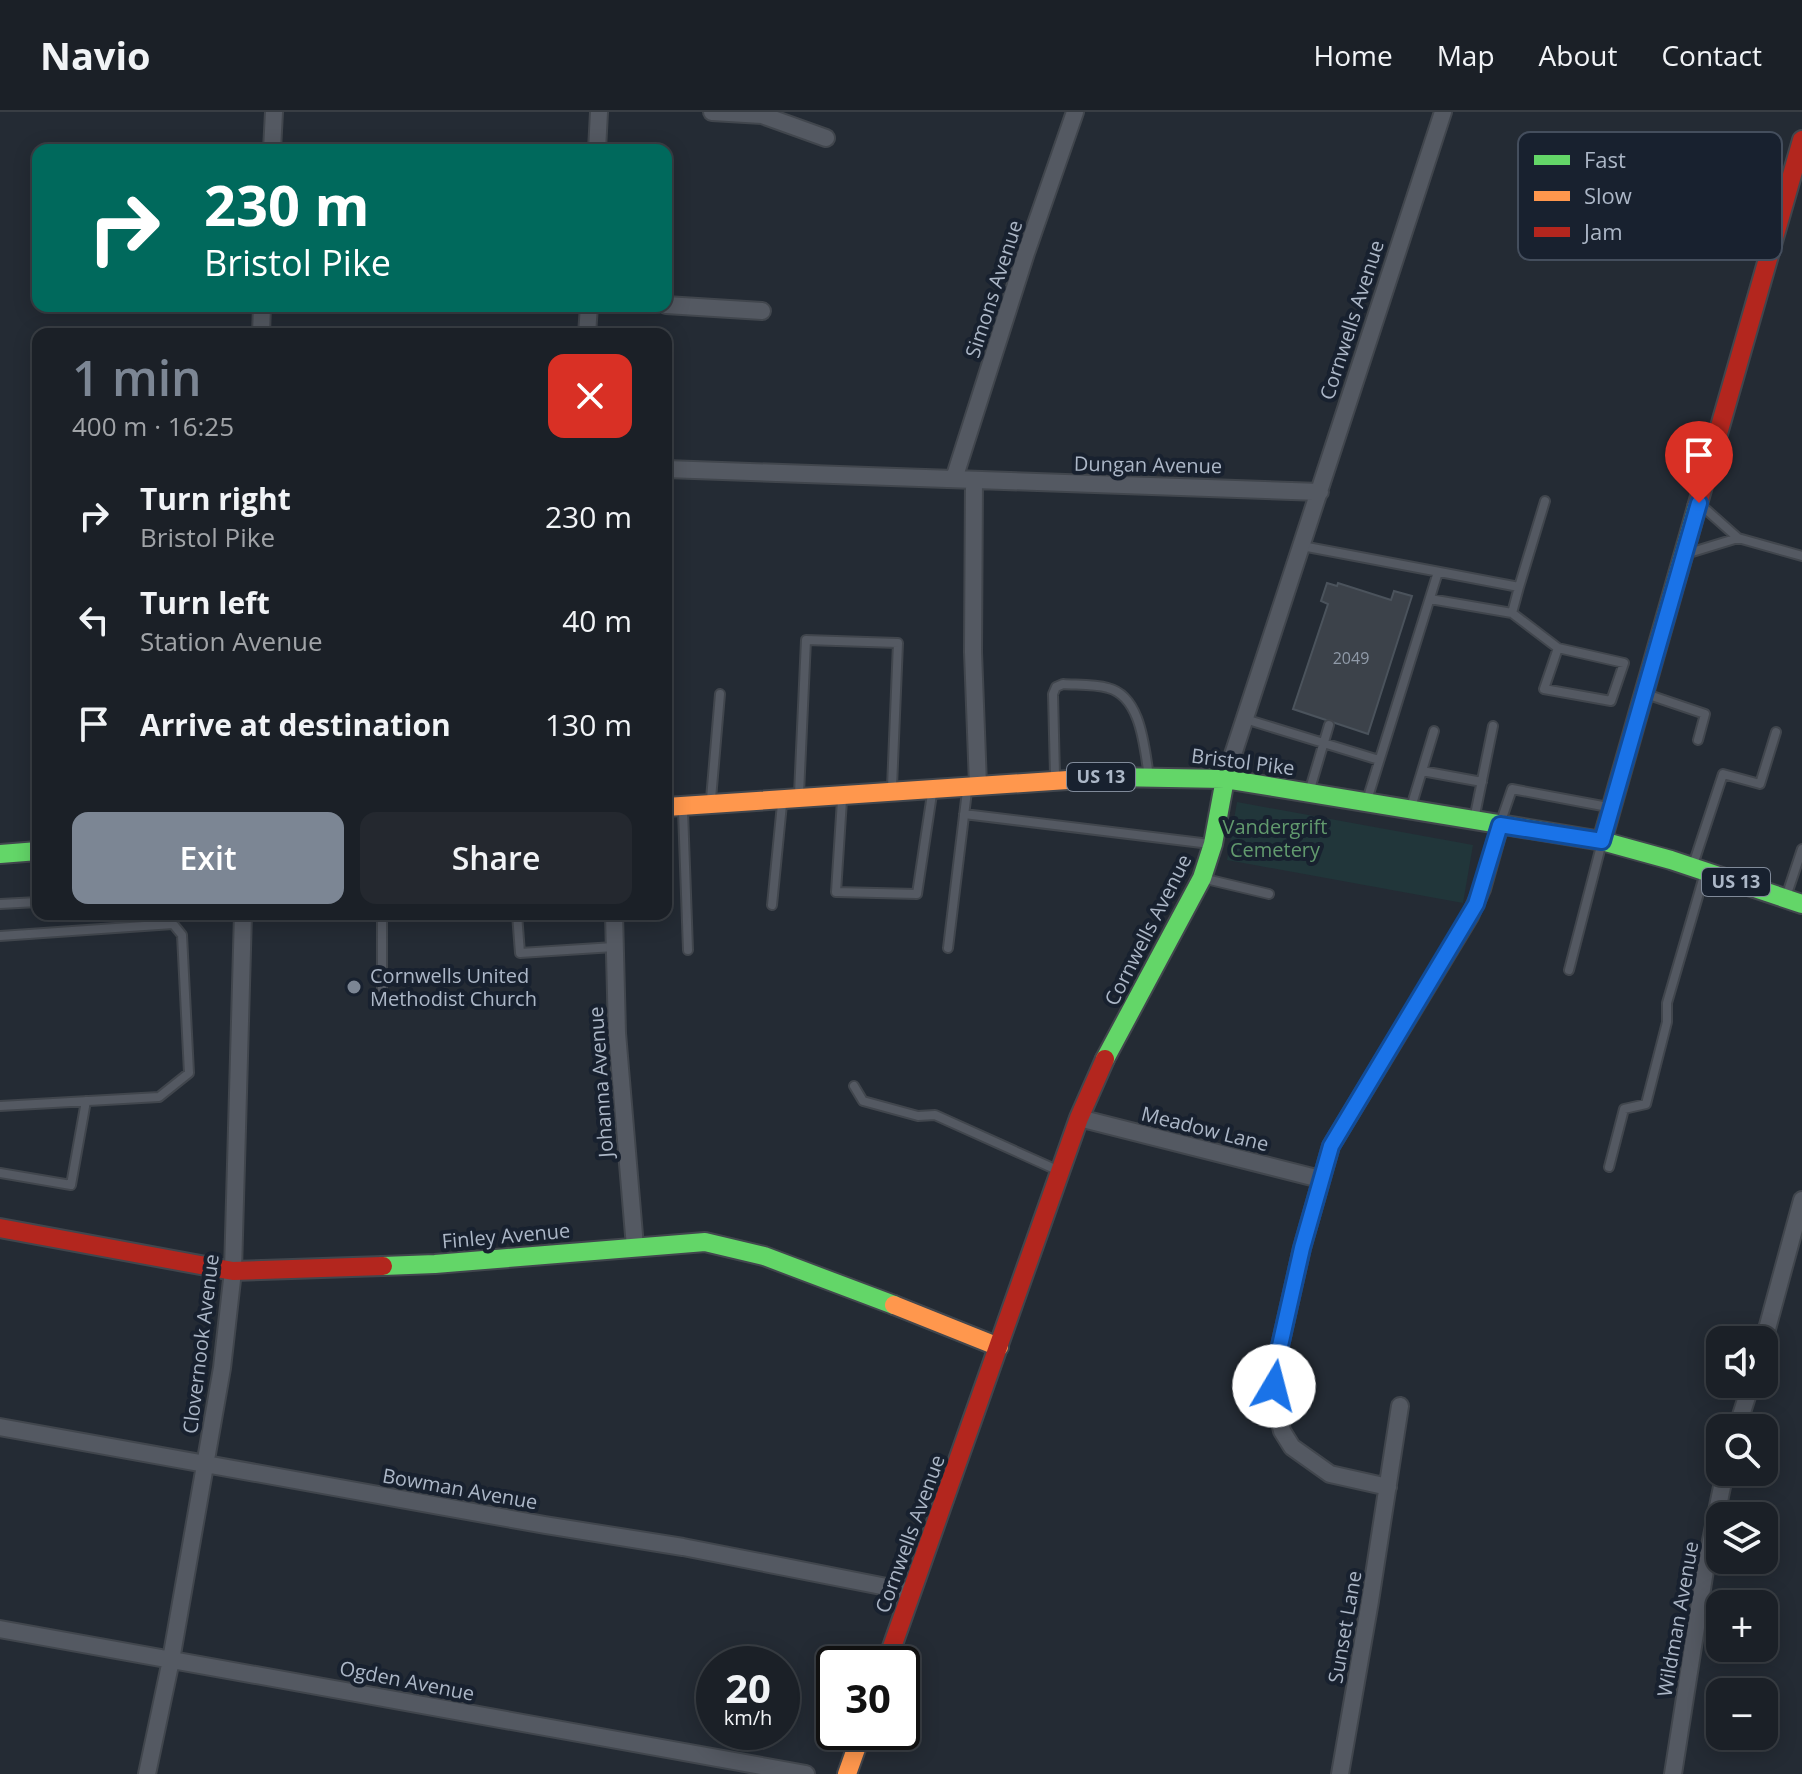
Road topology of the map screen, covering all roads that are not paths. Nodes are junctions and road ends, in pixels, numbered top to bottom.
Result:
1 (274, 112) edge
2 (599, 112) edge
3 (712, 112) edge
4 (1075, 112) edge
5 (1443, 112) edge
6 (826, 138) dead end
7 (1802, 140) edge
8 (272, 144) edge
9 (597, 144) edge
10 (1782, 210) edge
11 (1768, 260) edge
12 (672, 305) edge
13 (762, 311) dead end
14 (672, 469) edge
15 (954, 479) junction
16 (974, 480) junction
17 (1320, 492) junction
18 (1545, 501) dead end
19 (1699, 503) junction
20 (1738, 538) junction
21 (1302, 546) junction
22 (1684, 554) junction
23 (1802, 556) edge
24 (1438, 572) junction
25 (1519, 587) junction
26 (1430, 599) junction
27 (1512, 613) junction
28 (1558, 648) junction
29 (720, 694) dead end
30 (1645, 694) junction
31 (1245, 719) junction
32 (1329, 725) dead end
33 (1493, 726) dead end
34 (1434, 731) dead end
35 (1776, 732) dead end
36 (1698, 740) dead end
37 (1324, 743) junction
38 (1379, 760) junction
39 (1422, 771) junction
40 (1148, 776) junction
41 (1225, 779) junction
42 (1055, 780) junction
43 (1482, 782) junction
44 (973, 786) junction
45 (933, 789) junction
46 (892, 791) junction
47 (1309, 792) junction
48 (842, 795) junction
49 (790, 798) junction
50 (1366, 801) junction
51 (711, 804) junction
52 (674, 807) edge
53 (1612, 807) junction
54 (1411, 809) junction
55 (964, 814) junction
56 (1474, 820) junction
57 (1500, 825) junction
58 (1602, 841) junction
59 (1213, 844) junction
60 (1802, 849) edge
61 (32, 851) edge
62 (0, 854) edge
63 (1699, 869) junction
64 (1202, 878) junction
65 (1269, 894) dead end
66 (32, 902) edge
67 (1794, 902) edge
68 (0, 904) edge
69 (772, 905) dead end
70 (170, 920) edge
71 (243, 920) edge
72 (382, 920) edge
73 (517, 920) edge
74 (614, 920) edge
75 (173, 924) junction
76 (0, 936) edge
77 (614, 947) junction
78 (948, 948) dead end
79 (688, 950) dead end
80 (1569, 970) dead end
81 (382, 999) dead end
82 (854, 1086) dead end
83 (86, 1101) junction
84 (0, 1106) edge
85 (1079, 1118) junction
86 (1609, 1167) dead end
87 (1061, 1172) junction
88 (0, 1173) edge
89 (1320, 1179) junction
90 (1802, 1200) edge
91 (0, 1228) edge
92 (635, 1247) junction
93 (233, 1271) junction
94 (1768, 1326) edge
95 (999, 1347) junction
96 (1400, 1406) dead end
97 (0, 1427) edge
98 (204, 1465) junction
99 (1722, 1486) edge
100 (1388, 1487) junction
101 (912, 1592) junction
102 (0, 1629) edge
103 (892, 1646) edge
104 (171, 1660) junction
105 (856, 1750) edge
106 (147, 1774) edge
107 (806, 1774) edge
108 (847, 1774) edge
109 (1340, 1774) edge
110 (1673, 1774) edge

1 - 8 street
2 - 9 street
3 - 6 street
4 - 15 street, Simons Avenue
5 - 17 street, Cornwells Avenue
7 - 10 street
11 - 19 street
12 - 13 street
14 - 15 street
15 - 16 street, Dungan Avenue
16 - 17 street, Dungan Avenue
16 - 44 street
17 - 21 street, Cornwells Avenue
18 - 25 lane
19 - 20 lane
19 - 22 street
20 - 22 lane
20 - 23 lane
21 - 24 lane
21 - 31 street, Cornwells Avenue
22 - 30 street
24 - 25 lane
24 - 26 lane
25 - 27 lane
26 - 27 lane
26 - 38 lane
27 - 28 lane
28 - 28 lane
29 - 51 lane
30 - 36 lane
30 - 53 street
31 - 37 lane
31 - 41 street, Cornwells Avenue
32 - 37 lane
33 - 43 lane
34 - 39 lane
35 - 63 lane
37 - 38 lane
37 - 47 lane
38 - 50 lane
39 - 43 lane
39 - 54 lane
40 - 41 street, Bristol Pike / US 13
40 - 42 street, Bristol Pike / US 13
40 - 42 lane
41 - 47 street, Bristol Pike / US 13
41 - 59 street, Cornwells Avenue
42 - 44 street, Bristol Pike / US 13
43 - 56 lane
44 - 45 street, Bristol Pike / US 13
44 - 55 lane
45 - 46 street, Bristol Pike / US 13
45 - 48 lane
46 - 48 street, Bristol Pike / US 13
46 - 49 lane
47 - 50 street, Bristol Pike / US 13
48 - 49 street, Bristol Pike / US 13
49 - 51 street, Bristol Pike / US 13
49 - 69 lane
50 - 54 street, Bristol Pike / US 13
51 - 52 street, Bristol Pike / US 13
52 - 79 lane
53 - 57 lane
53 - 58 street
54 - 56 street, Bristol Pike / US 13
55 - 59 lane
55 - 78 lane
56 - 57 street, Bristol Pike / US 13
57 - 58 street, Bristol Pike / US 13
57 - 89 street
58 - 63 street, Bristol Pike / US 13
58 - 80 lane
59 - 64 street, Cornwells Avenue
60 - 67 lane
61 - 62 street
63 - 67 street, Bristol Pike / US 13
63 - 86 lane
64 - 65 lane
64 - 85 street, Cornwells Avenue
66 - 68 lane
70 - 75 lane
71 - 93 street, Clovernook Avenue
72 - 81 lane
73 - 77 lane
74 - 77 street, Johanna Avenue
75 - 76 lane
75 - 83 lane
77 - 92 street, Johanna Avenue
82 - 87 lane
83 - 84 lane
83 - 88 lane
85 - 87 street, Cornwells Avenue
85 - 89 street, Meadow Lane
87 - 95 street, Cornwells Avenue
89 - 100 street
90 - 94 street
91 - 93 street, Finley Avenue
92 - 93 street, Finley Avenue
92 - 95 street, Finley Avenue
93 - 98 street, Clovernook Avenue
95 - 101 street, Cornwells Avenue
96 - 100 street, Sunset Lane
97 - 98 street, Bowman Avenue
98 - 101 street, Bowman Avenue
98 - 104 street, Clovernook Avenue
99 - 110 street, Wildman Avenue
100 - 109 street, Sunset Lane
101 - 103 street, Cornwells Avenue
102 - 104 street, Ogden Avenue
104 - 106 street, Clovernook Avenue
104 - 107 street, Ogden Avenue
105 - 108 street

